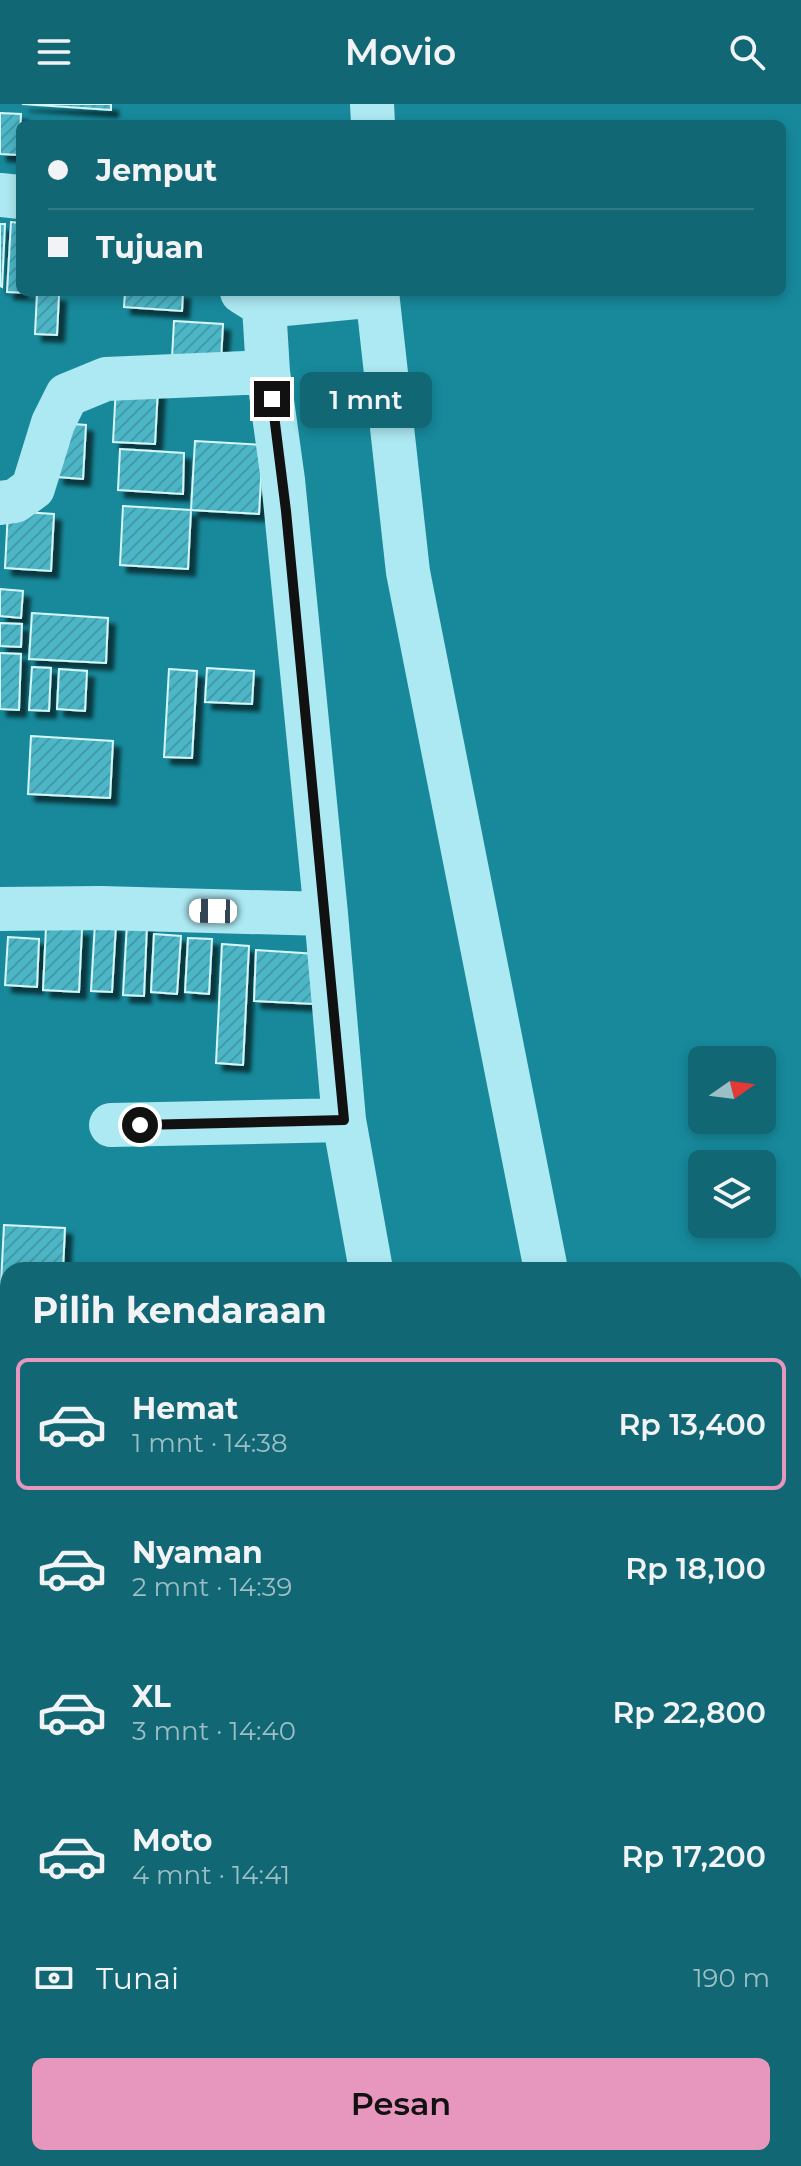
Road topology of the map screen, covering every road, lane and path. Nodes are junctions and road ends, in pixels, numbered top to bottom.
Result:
1 (327, 296) edge
2 (377, 296) edge
3 (253, 299) edge
4 (268, 372) junction
5 (0, 503) edge
6 (0, 909) edge
7 (326, 914) junction
8 (344, 1120) junction
9 (111, 1125) dead end
10 (370, 1262) edge
11 (544, 1262) edge

1 - 3 street
2 - 11 street
3 - 4 street
4 - 5 street
4 - 7 street
6 - 7 street
7 - 8 street
8 - 9 street
8 - 10 street

